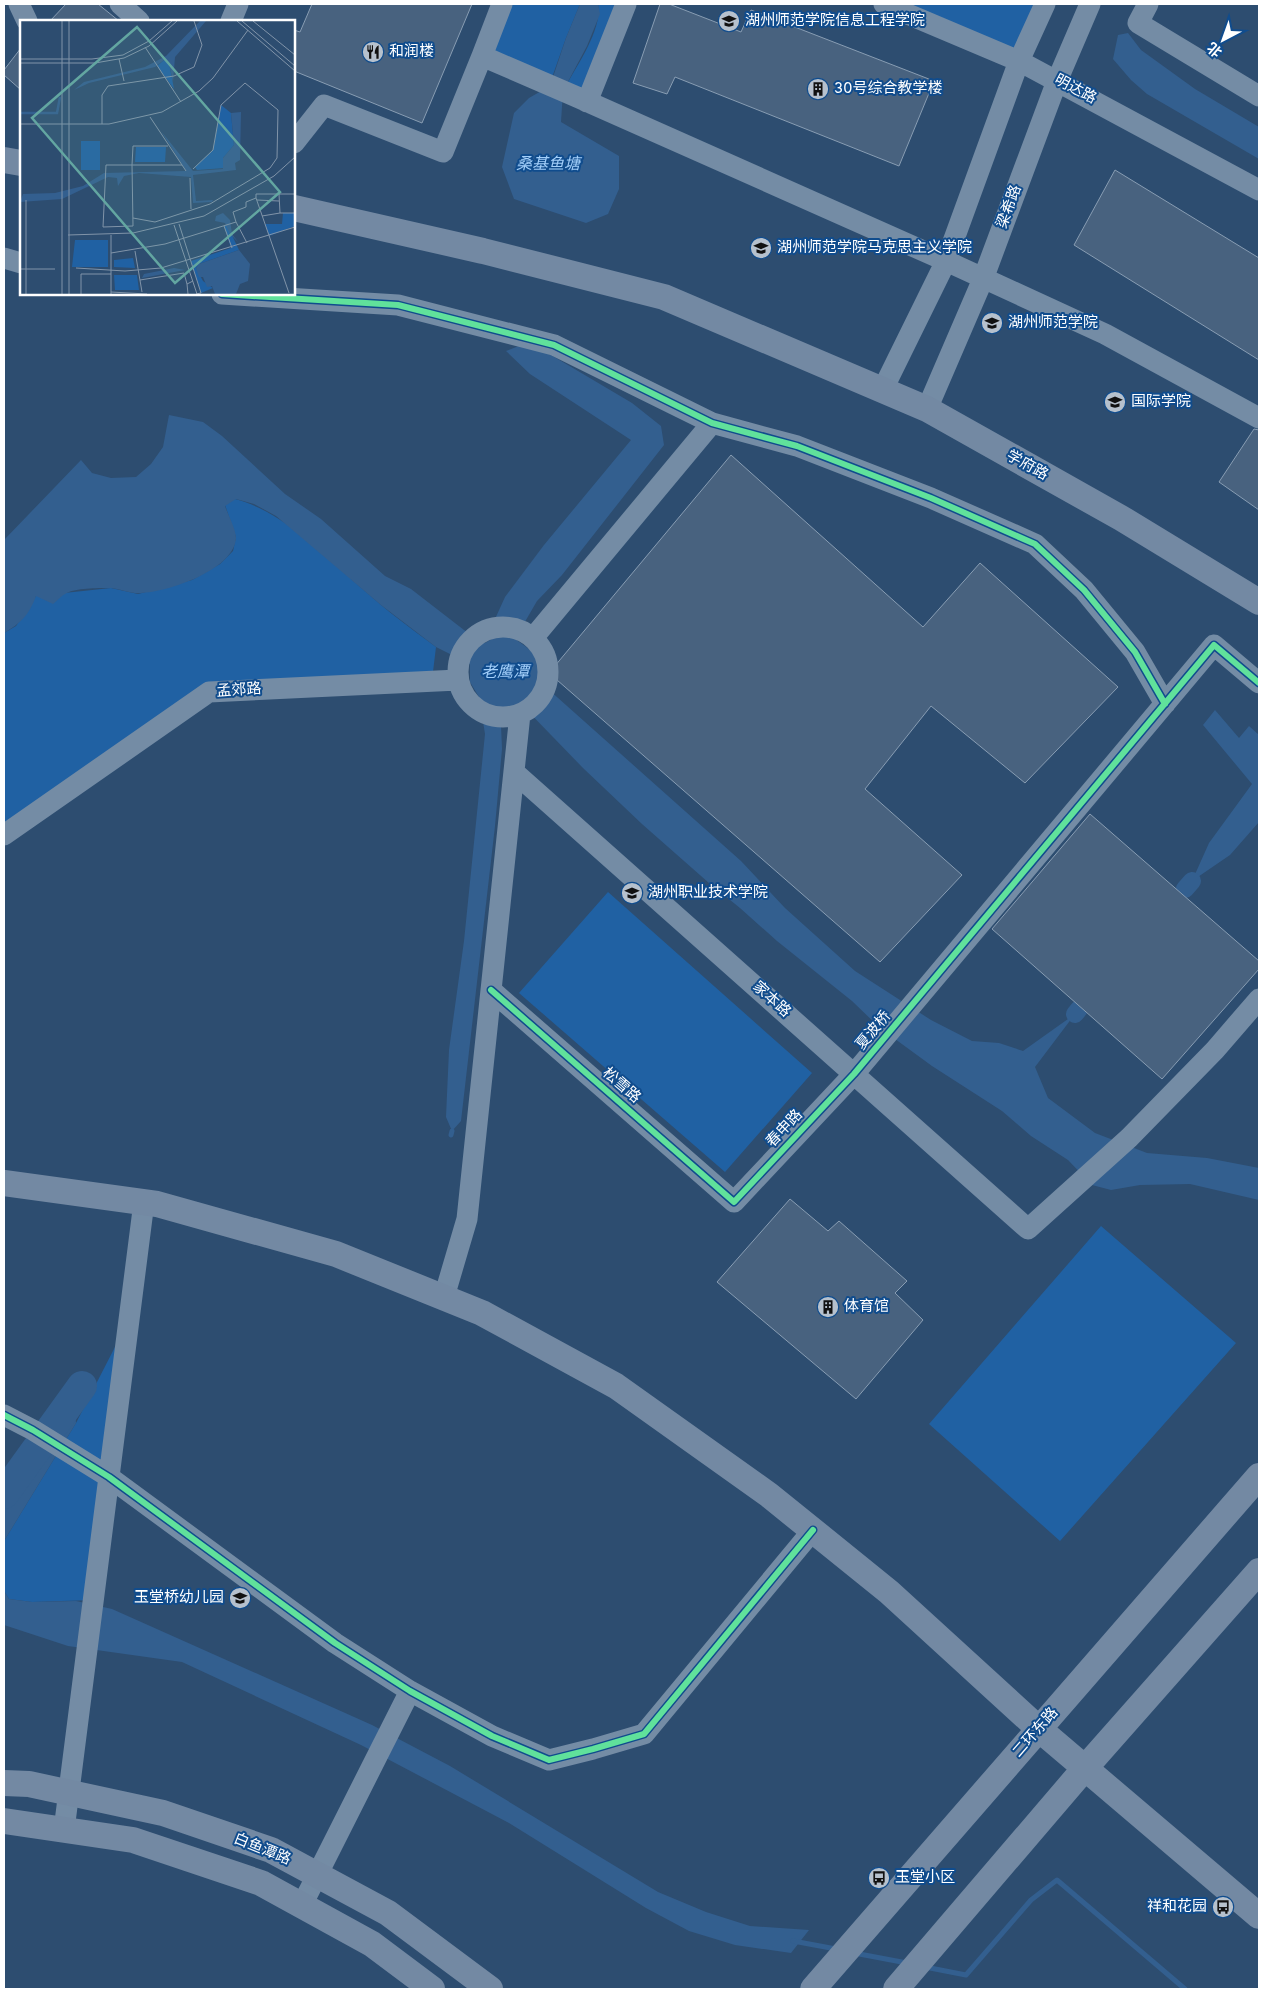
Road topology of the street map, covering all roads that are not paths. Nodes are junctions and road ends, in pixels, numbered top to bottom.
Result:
1 (19, 4) edge
2 (120, 4) edge
3 (238, 4) edge
4 (502, 4) edge
5 (626, 4) edge
6 (884, 4) edge
7 (1045, 4) edge
8 (1090, 4) edge
9 (1148, 4) edge
10 (27, 20) edge
11 (138, 20) edge
12 (231, 20) edge
13 (482, 56) junction
14 (1019, 61) junction
15 (1057, 80) junction
16 (1259, 96) edge
17 (587, 102) junction
18 (295, 142) edge
19 (4, 160) edge
20 (20, 163) edge
21 (1259, 190) edge
22 (295, 208) edge
23 (4, 258) edge
24 (946, 261) junction
25 (20, 263) edge
26 (983, 279) junction
27 (238, 295) edge
28 (883, 390) junction
29 (928, 409) junction
30 (1259, 418) edge
31 (712, 423) junction
32 (1259, 602) edge
33 (528, 634) junction
34 (459, 671) junction
35 (1259, 683) edge
36 (1165, 704) junction
37 (517, 714) junction
38 (514, 772) junction
39 (4, 836) edge
40 (491, 990) junction
41 (1259, 999) edge
42 (854, 1074) junction
43 (4, 1183) edge
44 (144, 1202) junction
45 (734, 1202) joint
46 (444, 1297) junction
47 (4, 1416) edge
48 (1259, 1476) edge
49 (109, 1477) junction
50 (813, 1530) junction
51 (1259, 1571) edge
52 (410, 1692) junction
53 (1039, 1729) junction
54 (1085, 1768) junction
55 (4, 1782) edge
56 (68, 1792) junction
57 (4, 1821) edge
58 (64, 1830) junction
59 (317, 1875) junction
60 (302, 1905) junction
61 (1259, 1916) edge
62 (432, 1989) edge
63 (490, 1989) edge
64 (813, 1989) edge
65 (896, 1989) edge

1 - 10 street
2 - 11 street
3 - 12 street
4 - 13 street
5 - 17 street
6 - 14 street, 明达路
7 - 14 street
8 - 15 street, 梁希路
9 - 16 street
13 - 17 street
13 - 18 street
14 - 15 street, 明达路
14 - 24 street
15 - 21 street, 明达路
15 - 26 street, 梁希路
17 - 24 street
19 - 20 main road
22 - 28 main road, 学府路
23 - 25 street
24 - 26 street
24 - 28 street
26 - 29 street, 梁希路
26 - 30 street
27 - 31 street
28 - 29 main road, 学府路
29 - 32 main road, 学府路
31 - 33 street
31 - 36 street
33 - 34 street
33 - 37 street
34 - 37 street
34 - 39 street, 孟郊路
35 - 36 street, 夏波桥
36 - 42 street, 夏波桥
37 - 38 street
38 - 40 street
38 - 42 street, 家本路
40 - 45 street, 松雪路
40 - 46 street
41 - 42 street, 家本路
42 - 45 street, 春申路
43 - 44 main road
44 - 46 main road
44 - 49 street
46 - 50 main road
47 - 49 street
48 - 53 main road, 二环东路
49 - 52 street
49 - 56 street
50 - 52 street
50 - 53 main road
51 - 54 main road
52 - 59 street
53 - 54 main road
53 - 64 main road, 二环东路
54 - 61 main road
54 - 65 main road
55 - 56 main road, 白鱼潭路
56 - 58 street
56 - 59 main road, 白鱼潭路
57 - 58 main road
58 - 60 main road
59 - 60 street
59 - 63 main road, 白鱼潭路
60 - 62 main road

